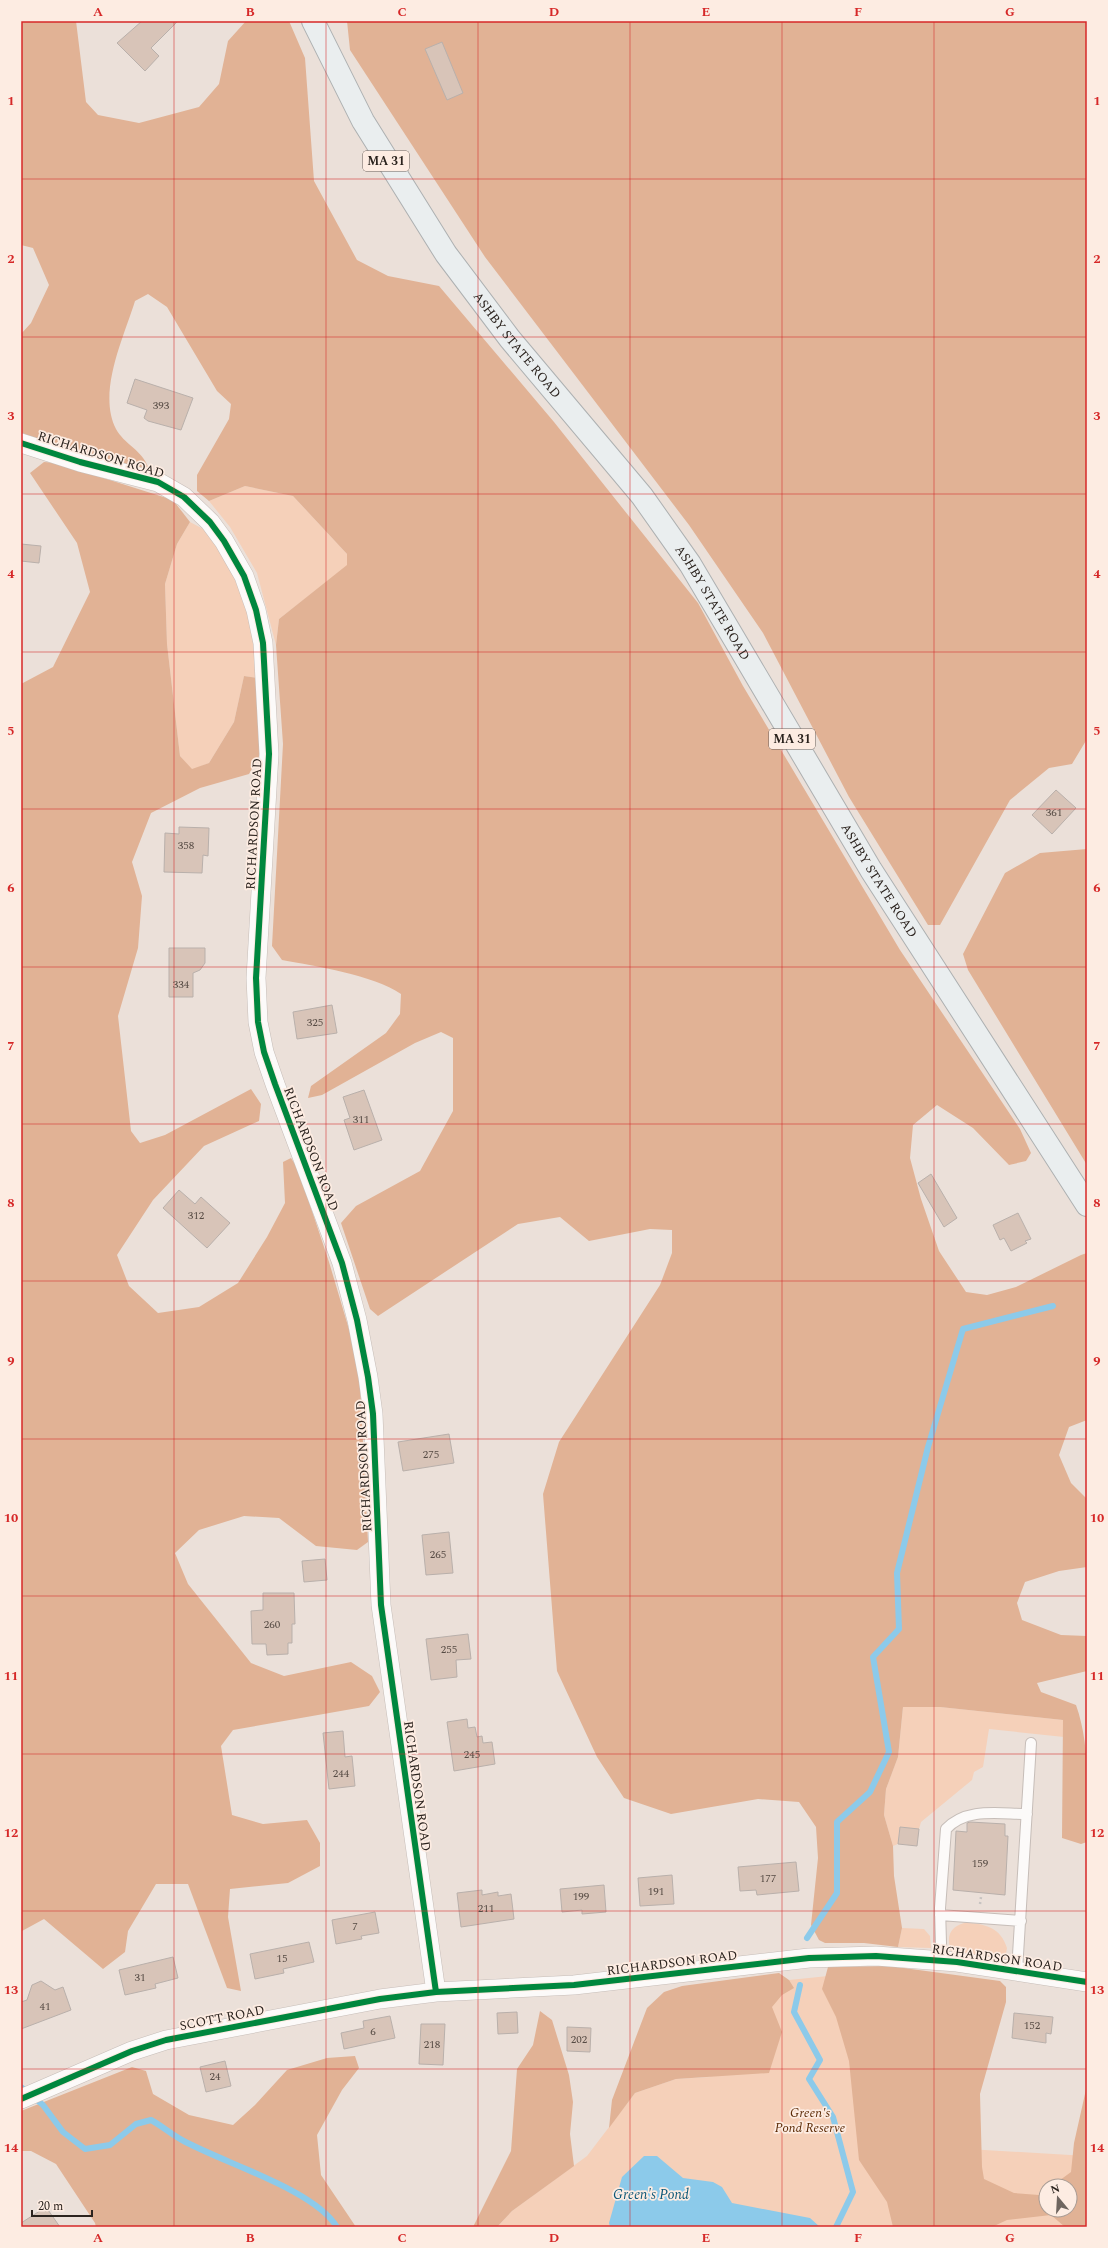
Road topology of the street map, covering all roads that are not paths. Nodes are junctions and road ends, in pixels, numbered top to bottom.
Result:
1 (313, 21) edge
2 (21, 442) edge
3 (1087, 1204) edge
4 (1031, 1744) dead end
5 (1027, 1814) junction
6 (940, 1915) junction
7 (1021, 1920) junction
8 (939, 1961) junction
9 (1017, 1971) junction
10 (1087, 1982) edge
11 (436, 1992) junction
12 (21, 2099) edge

1 - 3 main road, ASHBY STATE ROAD / MA 31
2 - 11 street, RICHARDSON ROAD
4 - 5 lane
5 - 6 lane
5 - 7 lane
6 - 7 lane
6 - 8 lane
7 - 9 lane
8 - 9 street, RICHARDSON ROAD
8 - 11 street, RICHARDSON ROAD
9 - 10 street, RICHARDSON ROAD
11 - 12 street, SCOTT ROAD

